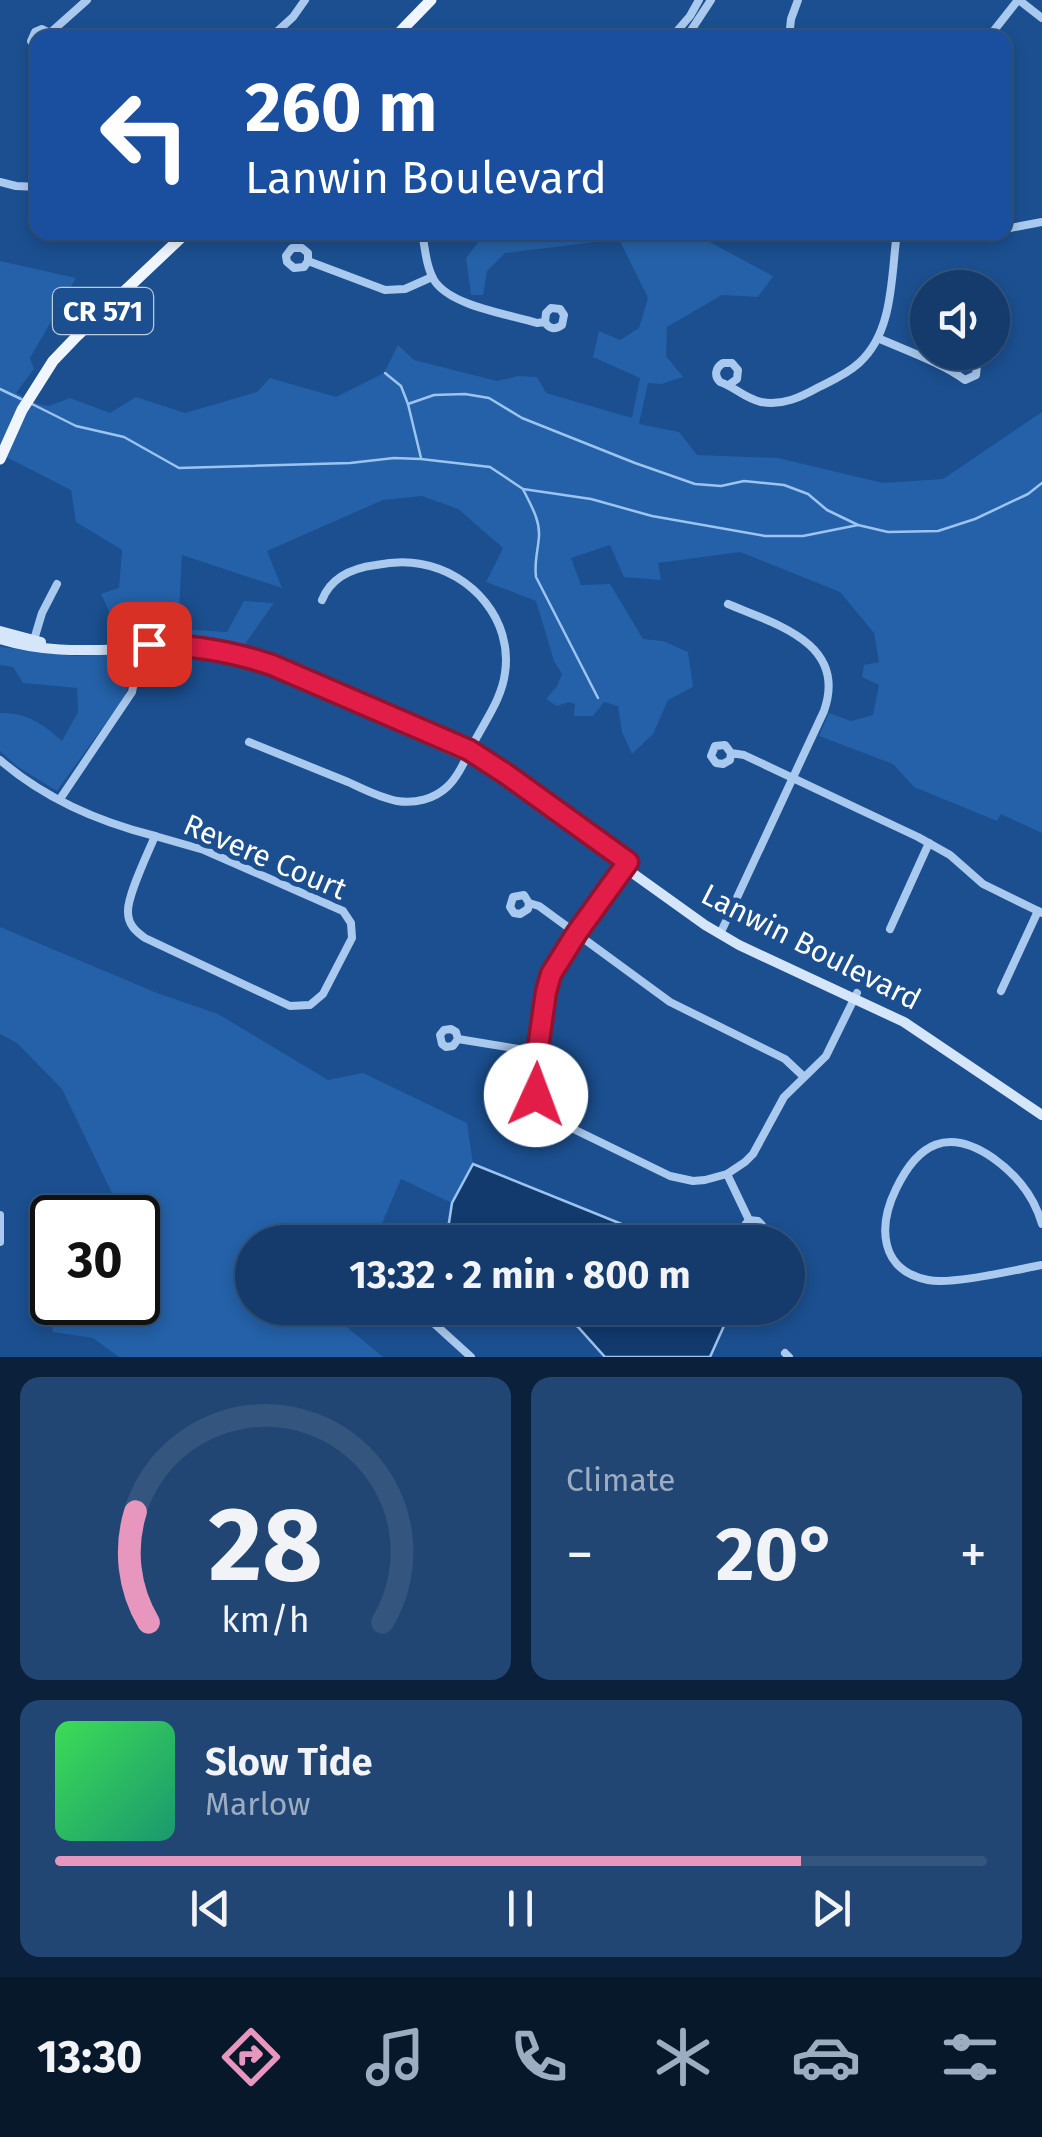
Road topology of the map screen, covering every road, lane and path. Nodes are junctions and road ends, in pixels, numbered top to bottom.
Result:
1 (86, 0) edge
2 (305, 0) edge
3 (431, 0) edge
4 (699, 0) edge
5 (711, 0) edge
6 (798, 0) edge
7 (1018, 0) edge
8 (1042, 18) edge
9 (56, 30) edge
10 (279, 30) edge
11 (402, 30) edge
12 (678, 30) edge
13 (691, 30) edge
14 (790, 30) edge
15 (994, 30) edge
16 (0, 182) edge
17 (30, 186) edge
18 (1042, 222) edge
19 (1012, 228) edge
20 (171, 240) edge
21 (424, 240) edge
22 (896, 240) edge
23 (308, 261) dead end
24 (432, 277) junction
25 (545, 322) dead end
26 (878, 338) junction
27 (957, 372) dead end
28 (730, 384) dead end
29 (0, 459) edge
30 (57, 584) dead end
31 (322, 600) dead end
32 (728, 604) dead end
33 (0, 631) edge
34 (0, 640) edge
35 (33, 644) junction
36 (134, 648) junction
37 (249, 742) dead end
38 (467, 753) junction
39 (731, 753) dead end
40 (0, 760) edge
41 (793, 778) junction
42 (60, 799) junction
43 (155, 836) junction
44 (930, 843) junction
45 (626, 865) junction
46 (529, 903) dead end
47 (1040, 912) edge
48 (890, 929) dead end
49 (721, 931) junction
50 (576, 934) junction
51 (1001, 991) dead end
52 (855, 996) junction
53 (458, 1039) dead end
54 (537, 1052) junction
55 (803, 1076) junction
56 (1042, 1107) edge
57 (1042, 1115) edge
58 (727, 1174) junction
59 (0, 1215) edge
60 (749, 1220) dead end
61 (1042, 1224) edge
62 (0, 1242) edge
63 (1042, 1265) edge
64 (435, 1325) edge
65 (471, 1357) edge

1 - 9 street
2 - 10 street
3 - 11 main road
4 - 12 street
5 - 13 street
6 - 14 street
7 - 8 street
7 - 15 street
16 - 17 street
18 - 19 street
20 - 29 main road, CR 571
21 - 24 street
22 - 26 street
23 - 24 street
24 - 25 street
26 - 27 street
26 - 28 street
30 - 35 street
31 - 38 street
32 - 41 street
33 - 35 street, Lanwin Boulevard
34 - 35 street, Lanwin Boulevard
35 - 36 street, Lanwin Boulevard
36 - 38 street, Lanwin Boulevard
36 - 42 street
37 - 38 street
38 - 45 street, Lanwin Boulevard
39 - 41 street
40 - 42 street
41 - 44 street
41 - 49 street
42 - 43 street, Revere Court
43 - 43 street, Revere Court
44 - 47 street
44 - 48 street
45 - 49 street, Lanwin Boulevard
45 - 50 street
46 - 50 street
47 - 51 street
49 - 52 street, Lanwin Boulevard
50 - 54 street
50 - 55 street
52 - 55 street
52 - 56 street, Lanwin Boulevard
52 - 57 street, Lanwin Boulevard
53 - 54 street
54 - 58 street
55 - 58 street
58 - 60 street
59 - 62 street
61 - 63 street
64 - 65 street

